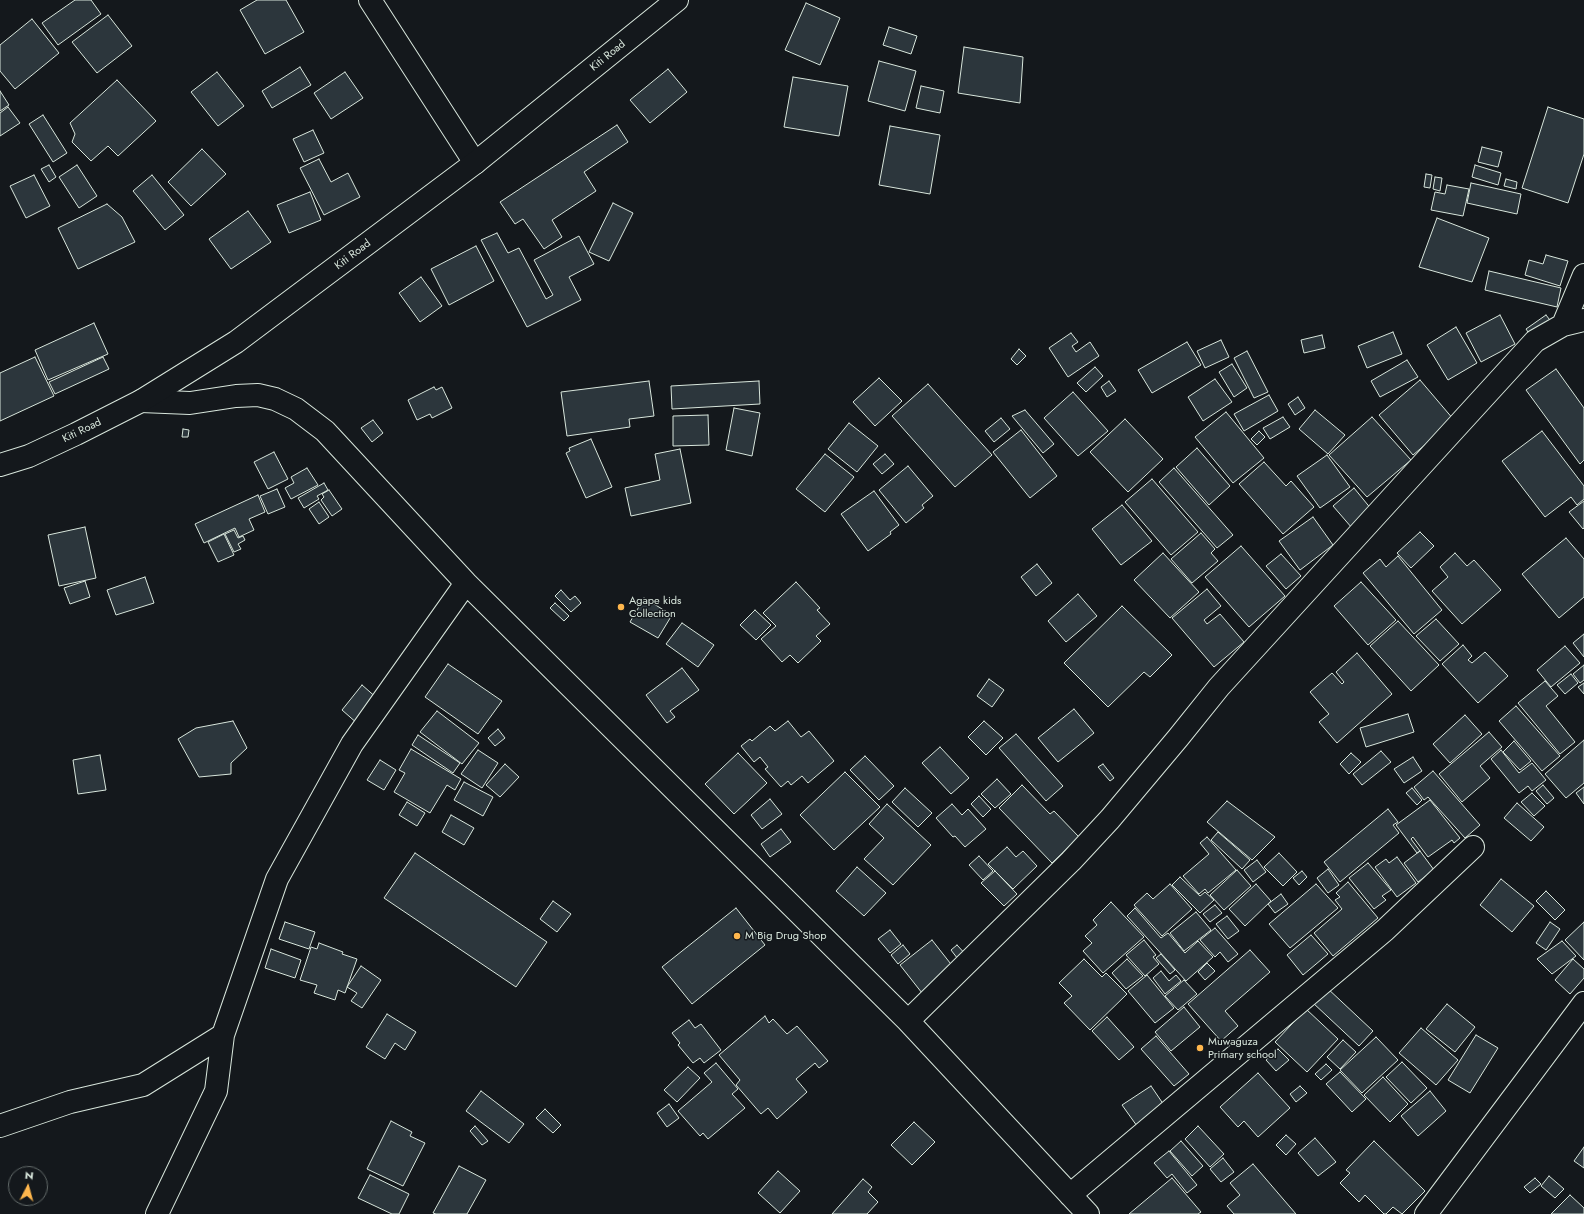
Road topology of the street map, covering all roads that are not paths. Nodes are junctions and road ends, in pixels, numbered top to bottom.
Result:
1 (370, 0) edge
2 (678, 0) edge
3 (475, 163) junction
4 (1584, 275) edge
5 (1584, 320) edge
6 (1563, 324) junction
7 (140, 401) junction
8 (0, 465) edge
9 (466, 583) junction
10 (1473, 847) dead end
11 (1584, 1003) edge
12 (908, 1021) junction
13 (222, 1035) junction
14 (0, 1126) edge
15 (1070, 1195) junction
16 (157, 1214) edge
17 (1088, 1214) edge
18 (1426, 1214) edge

1 - 3 street
2 - 3 street, Kiti Road
3 - 7 street, Kiti Road
4 - 6 street
5 - 6 street
6 - 12 street
7 - 8 street, Kiti Road
7 - 9 street
9 - 12 street
9 - 13 street
10 - 15 street
11 - 18 street
12 - 15 street
13 - 14 street
13 - 16 street
15 - 17 street

